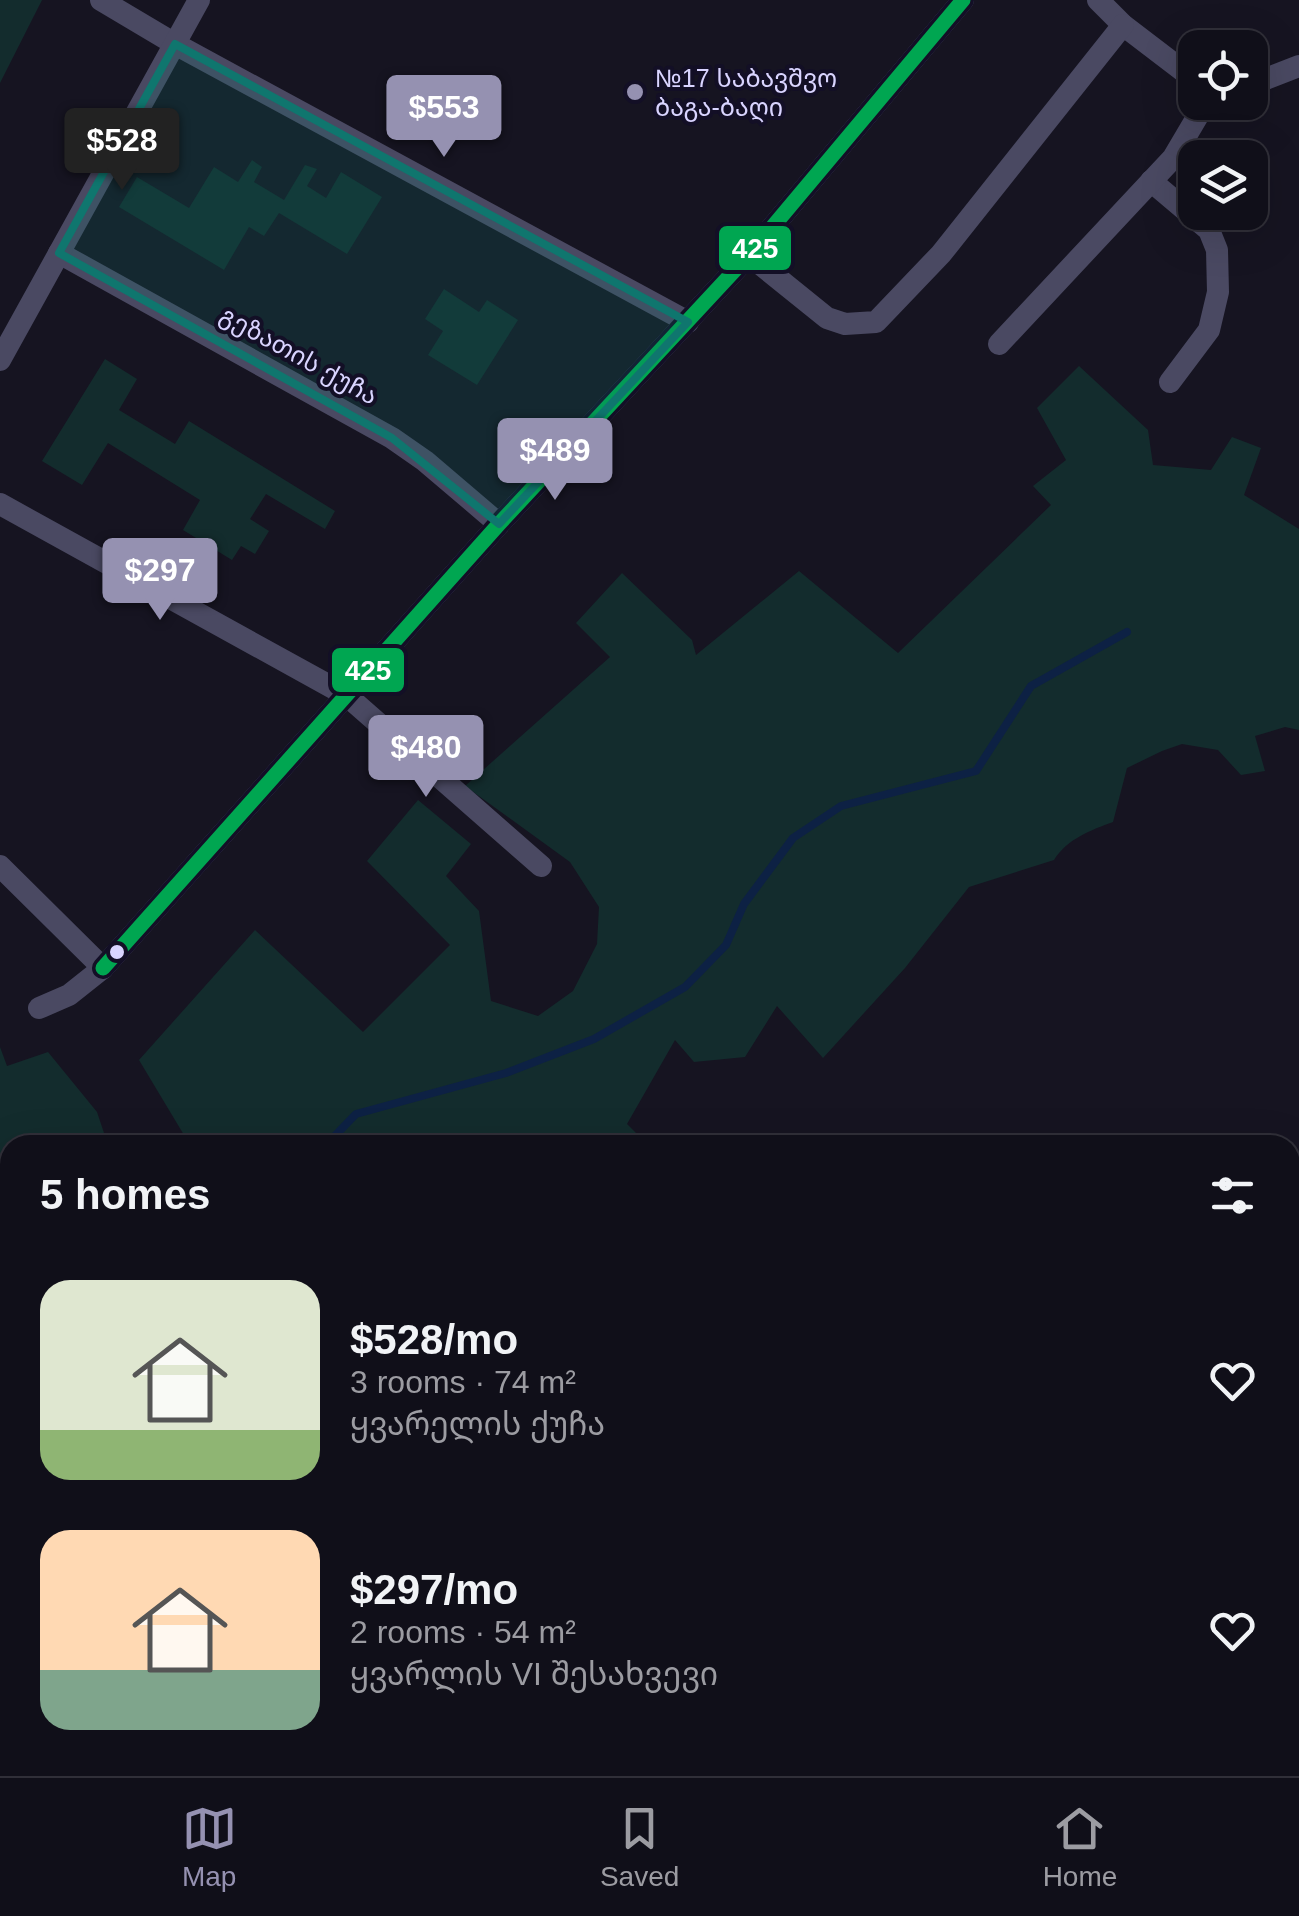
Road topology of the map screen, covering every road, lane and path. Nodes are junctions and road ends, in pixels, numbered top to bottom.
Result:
1 (101, 0) edge
2 (199, 0) edge
3 (964, 0) edge
4 (1098, 0) edge
5 (1123, 25) junction
6 (174, 44) junction
7 (1299, 66) edge
8 (1178, 67) edge
9 (1268, 79) edge
10 (1195, 120) edge
11 (1152, 182) junction
12 (59, 254) junction
13 (749, 255) junction
14 (688, 322) junction
15 (998, 344) dead end
16 (0, 360) edge
17 (1170, 382) dead end
18 (0, 504) edge
19 (499, 524) junction
20 (346, 695) junction
21 (0, 866) edge
22 (540, 866) dead end
23 (104, 968) junction
24 (39, 1008) dead end

1 - 6 street
2 - 6 street
3 - 13 street
4 - 5 street
5 - 8 street
5 - 13 street
6 - 12 street
6 - 14 street
7 - 9 street
10 - 11 street
11 - 15 street
11 - 17 street
12 - 16 street
12 - 19 street, გეზათის ქუჩა
13 - 14 street
14 - 19 street
18 - 20 street
19 - 20 street
20 - 22 street
20 - 23 street
21 - 23 street
23 - 24 street

